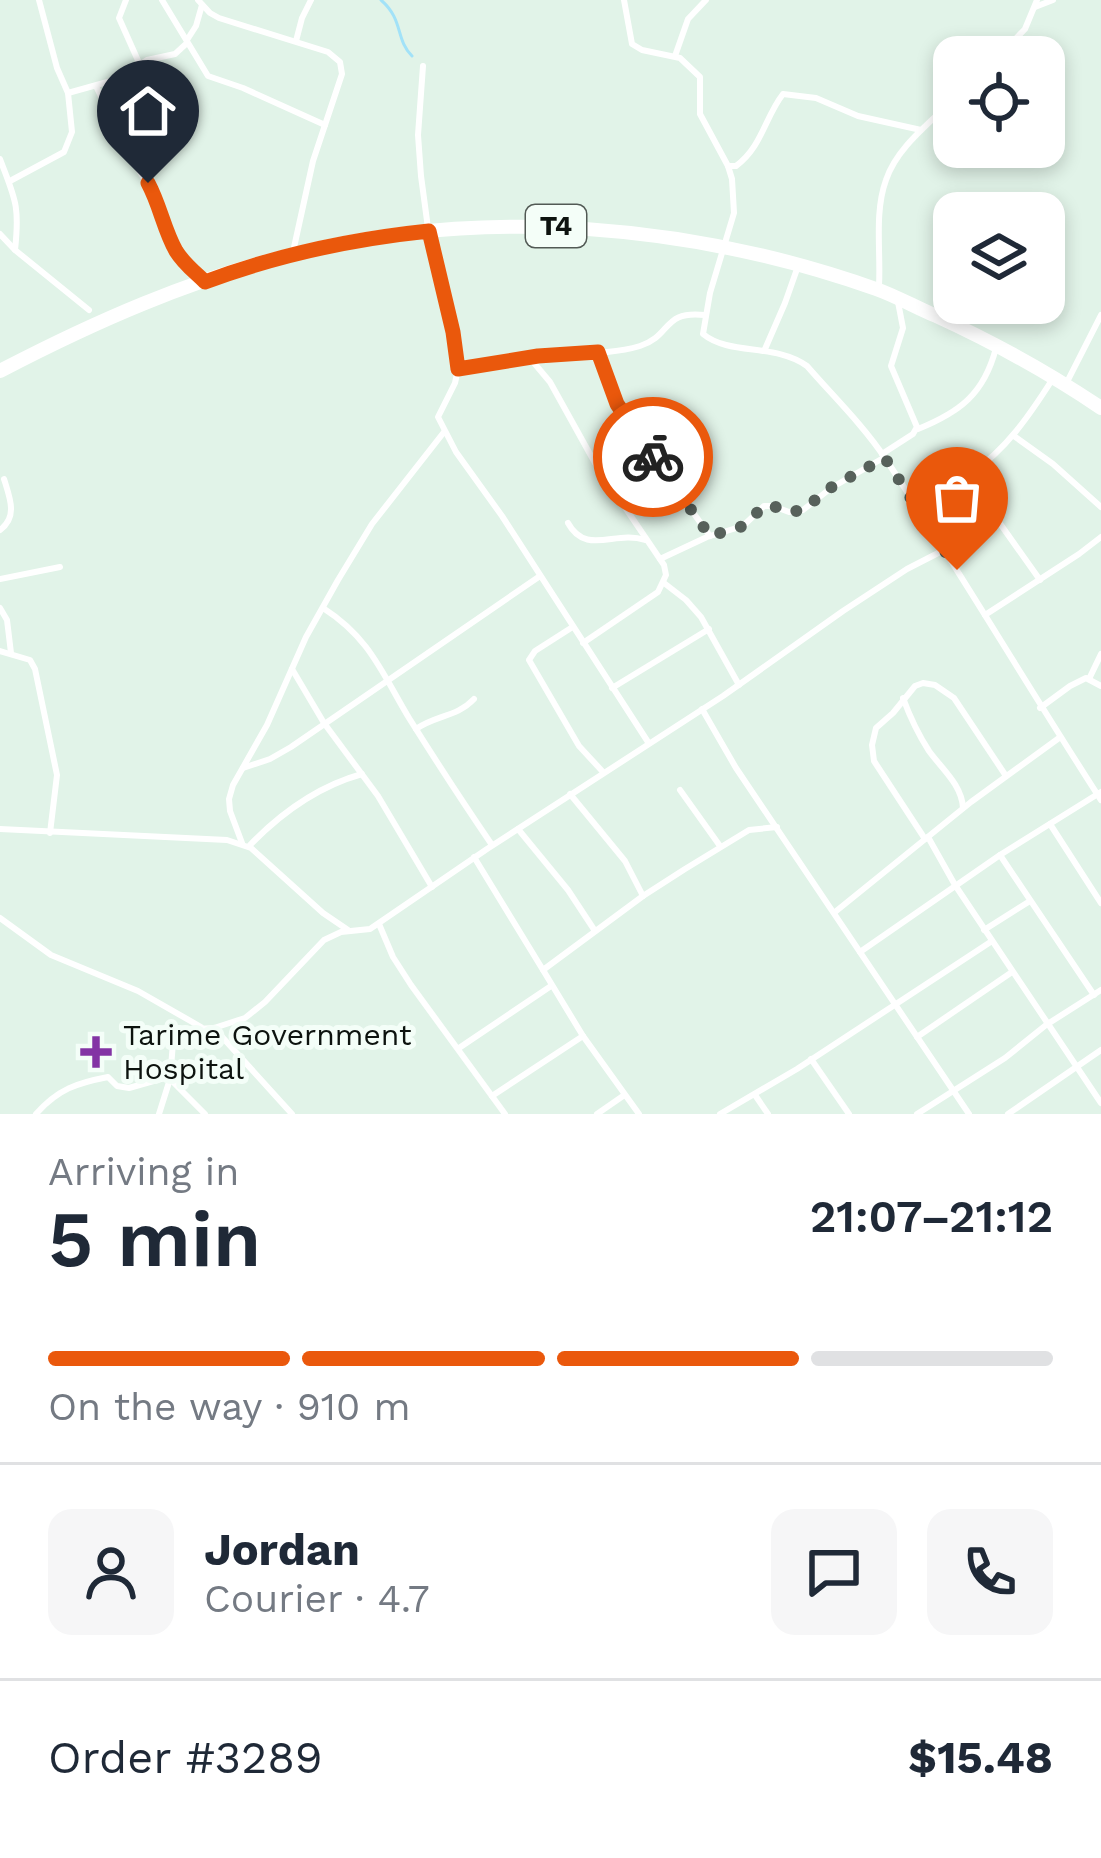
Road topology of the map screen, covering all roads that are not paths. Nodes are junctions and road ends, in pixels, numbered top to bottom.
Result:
1 (39, 0) edge
2 (126, 0) edge
3 (162, 0) edge
4 (311, 0) edge
5 (624, 0) edge
6 (706, 0) edge
7 (1053, 0) edge
8 (1036, 2) edge
9 (200, 3) edge
10 (1018, 36) edge
11 (186, 42) junction
12 (296, 42) junction
13 (675, 56) junction
14 (140, 65) junction
15 (423, 66) dead end
16 (96, 86) junction
17 (68, 93) junction
18 (933, 119) edge
19 (325, 125) junction
20 (922, 130) junction
21 (0, 159) edge
22 (728, 166) junction
23 (10, 182) junction
24 (429, 231) junction
25 (0, 234) edge
26 (725, 247) junction
27 (15, 250) junction
28 (293, 254) junction
29 (798, 266) junction
30 (205, 282) junction
31 (878, 290) junction
32 (898, 298) junction
33 (89, 310) dead end
34 (705, 315) junction
35 (1101, 315) edge
36 (998, 345) junction
37 (765, 349) junction
38 (598, 352) junction
39 (529, 357) junction
40 (458, 369) junction
41 (0, 371) edge
42 (1060, 381) junction
43 (1101, 408) edge
44 (915, 430) junction
45 (444, 432) junction
46 (1014, 436) junction
47 (884, 456) junction
48 (967, 477) junction
49 (4, 479) dead end
50 (1101, 507) edge
51 (917, 510) junction
52 (568, 523) dead end
53 (0, 530) edge
54 (710, 536) junction
55 (1101, 536) edge
56 (646, 541) junction
57 (944, 550) junction
58 (660, 559) junction
59 (60, 567) dead end
60 (540, 576) junction
61 (0, 579) edge
62 (1040, 580) junction
63 (664, 584) junction
64 (0, 608) edge
65 (323, 608) junction
66 (985, 615) junction
67 (572, 628) junction
68 (709, 629) junction
69 (583, 644) junction
70 (0, 651) edge
71 (11, 653) junction
72 (1101, 654) edge
73 (292, 668) junction
74 (1089, 679) junction
75 (387, 680) junction
76 (739, 685) junction
77 (1101, 686) edge
78 (612, 688) junction
79 (903, 698) junction
80 (474, 699) dead end
81 (1040, 708) junction
82 (702, 709) junction
83 (324, 723) junction
84 (416, 729) junction
85 (1059, 738) junction
86 (648, 742) junction
87 (243, 768) junction
88 (603, 772) junction
89 (362, 774) junction
90 (1006, 776) junction
91 (680, 790) dead end
92 (571, 794) junction
93 (1100, 796) edge
94 (964, 808) junction
95 (1050, 824) junction
96 (777, 827) junction
97 (0, 829) edge
98 (518, 829) junction
99 (50, 832) junction
100 (927, 838) junction
101 (246, 845) junction
102 (492, 845) junction
103 (721, 847) junction
104 (1000, 854) junction
105 (474, 857) junction
106 (955, 885) junction
107 (432, 887) junction
108 (643, 896) junction
109 (1030, 901) junction
110 (1101, 903) edge
111 (835, 912) junction
112 (0, 918) edge
113 (379, 924) junction
114 (984, 930) junction
115 (351, 931) junction
116 (595, 931) junction
117 (992, 941) junction
118 (860, 952) junction
119 (543, 970) junction
120 (1012, 971) junction
121 (552, 986) junction
122 (1097, 993) edge
123 (895, 1005) junction
124 (1046, 1025) junction
125 (204, 1028) junction
126 (214, 1028) junction
127 (583, 1036) junction
128 (917, 1037) junction
129 (459, 1048) junction
130 (1101, 1050) edge
131 (812, 1059) junction
132 (1076, 1066) junction
133 (171, 1078) junction
134 (953, 1090) junction
135 (624, 1095) junction
136 (755, 1095) junction
137 (492, 1096) junction
138 (1025, 1103) junction
139 (1101, 1103) edge
140 (36, 1114) edge
141 (159, 1114) edge
142 (205, 1114) edge
143 (292, 1114) edge
144 (506, 1114) edge
145 (597, 1114) edge
146 (639, 1114) edge
147 (720, 1114) edge
148 (767, 1114) edge
149 (849, 1114) edge
150 (917, 1114) edge
151 (969, 1114) edge
152 (1008, 1114) edge
153 (1032, 1114) edge

1 - 17 street
2 - 14 street
3 - 11 street
4 - 12 street
5 - 13 street
6 - 13 street
7 - 8 street
8 - 10 street
9 - 11 street
9 - 12 street
11 - 14 street
11 - 19 street
12 - 19 street
13 - 22 street
14 - 16 street
15 - 24 street
16 - 17 street
16 - 30 street
17 - 23 street
18 - 20 street
19 - 28 street
20 - 22 street
20 - 31 street
21 - 23 street
22 - 26 street
23 - 27 street
24 - 26 highway, T4
24 - 28 highway, T4
24 - 40 street
25 - 27 street
26 - 29 highway, T4
26 - 34 street
27 - 33 street
28 - 30 highway, T4
29 - 31 highway, T4
29 - 37 street
30 - 41 highway, T4
31 - 32 highway, T4
32 - 36 highway, T4
32 - 44 street
34 - 37 street
34 - 38 street
35 - 42 street
36 - 42 highway, T4
36 - 44 street
37 - 47 street
38 - 39 street
38 - 54 street
39 - 40 street
39 - 56 street
40 - 45 street
42 - 43 highway, T4
42 - 46 street
44 - 47 street
45 - 60 street
45 - 65 street
46 - 48 street
46 - 50 street
47 - 51 street
47 - 54 street
48 - 51 street
48 - 62 street
49 - 53 street
51 - 57 street
52 - 56 street
54 - 58 street
55 - 62 street
56 - 58 street
57 - 66 street
57 - 76 street
58 - 63 street
59 - 61 street
60 - 67 street
60 - 75 street
62 - 66 street
63 - 68 street
63 - 69 street
64 - 71 street
65 - 73 street
65 - 75 street
66 - 81 street
67 - 69 street
67 - 88 street
68 - 76 street
68 - 78 street
69 - 78 street
70 - 71 street
71 - 99 street
72 - 74 street
73 - 83 street
73 - 87 street
74 - 77 street
74 - 81 street
75 - 83 street
75 - 84 street
76 - 82 street
78 - 86 street
79 - 90 street
79 - 94 street
79 - 100 street
80 - 84 street
81 - 85 street
82 - 86 street
82 - 96 street
83 - 87 street
83 - 89 street
84 - 102 street
85 - 90 street
85 - 93 street
86 - 88 street
87 - 101 street
88 - 92 street
89 - 101 street
89 - 107 street
90 - 94 street
91 - 103 street
92 - 98 street
92 - 108 street
93 - 95 street
94 - 100 street
95 - 104 street
95 - 110 street
96 - 103 street
96 - 111 street
97 - 99 street
98 - 102 street
98 - 116 street
99 - 101 street
100 - 106 street
100 - 111 street
101 - 115 street
102 - 105 street
103 - 108 street
104 - 106 street
104 - 109 street
105 - 107 street
105 - 119 street
106 - 114 street
106 - 118 street
107 - 113 street
108 - 116 street
109 - 114 street
109 - 122 street
111 - 118 street
112 - 125 street
113 - 115 street
113 - 129 street
114 - 117 street
115 - 126 street
116 - 119 street
117 - 120 street
117 - 123 street
118 - 123 street
119 - 121 street
120 - 124 street
120 - 128 street
121 - 127 street
121 - 129 street
122 - 124 street
123 - 128 street
123 - 131 street
124 - 132 street
124 - 134 street
125 - 126 street
125 - 133 street
126 - 143 street
127 - 135 street
127 - 137 street
128 - 134 street
129 - 137 street
130 - 132 street
131 - 136 street
131 - 149 street
132 - 138 street
132 - 139 street
133 - 140 street
133 - 141 street
133 - 142 street
134 - 150 street
134 - 151 street
135 - 145 street
135 - 146 street
136 - 147 street
136 - 148 street
137 - 144 street
138 - 152 street
138 - 153 street

